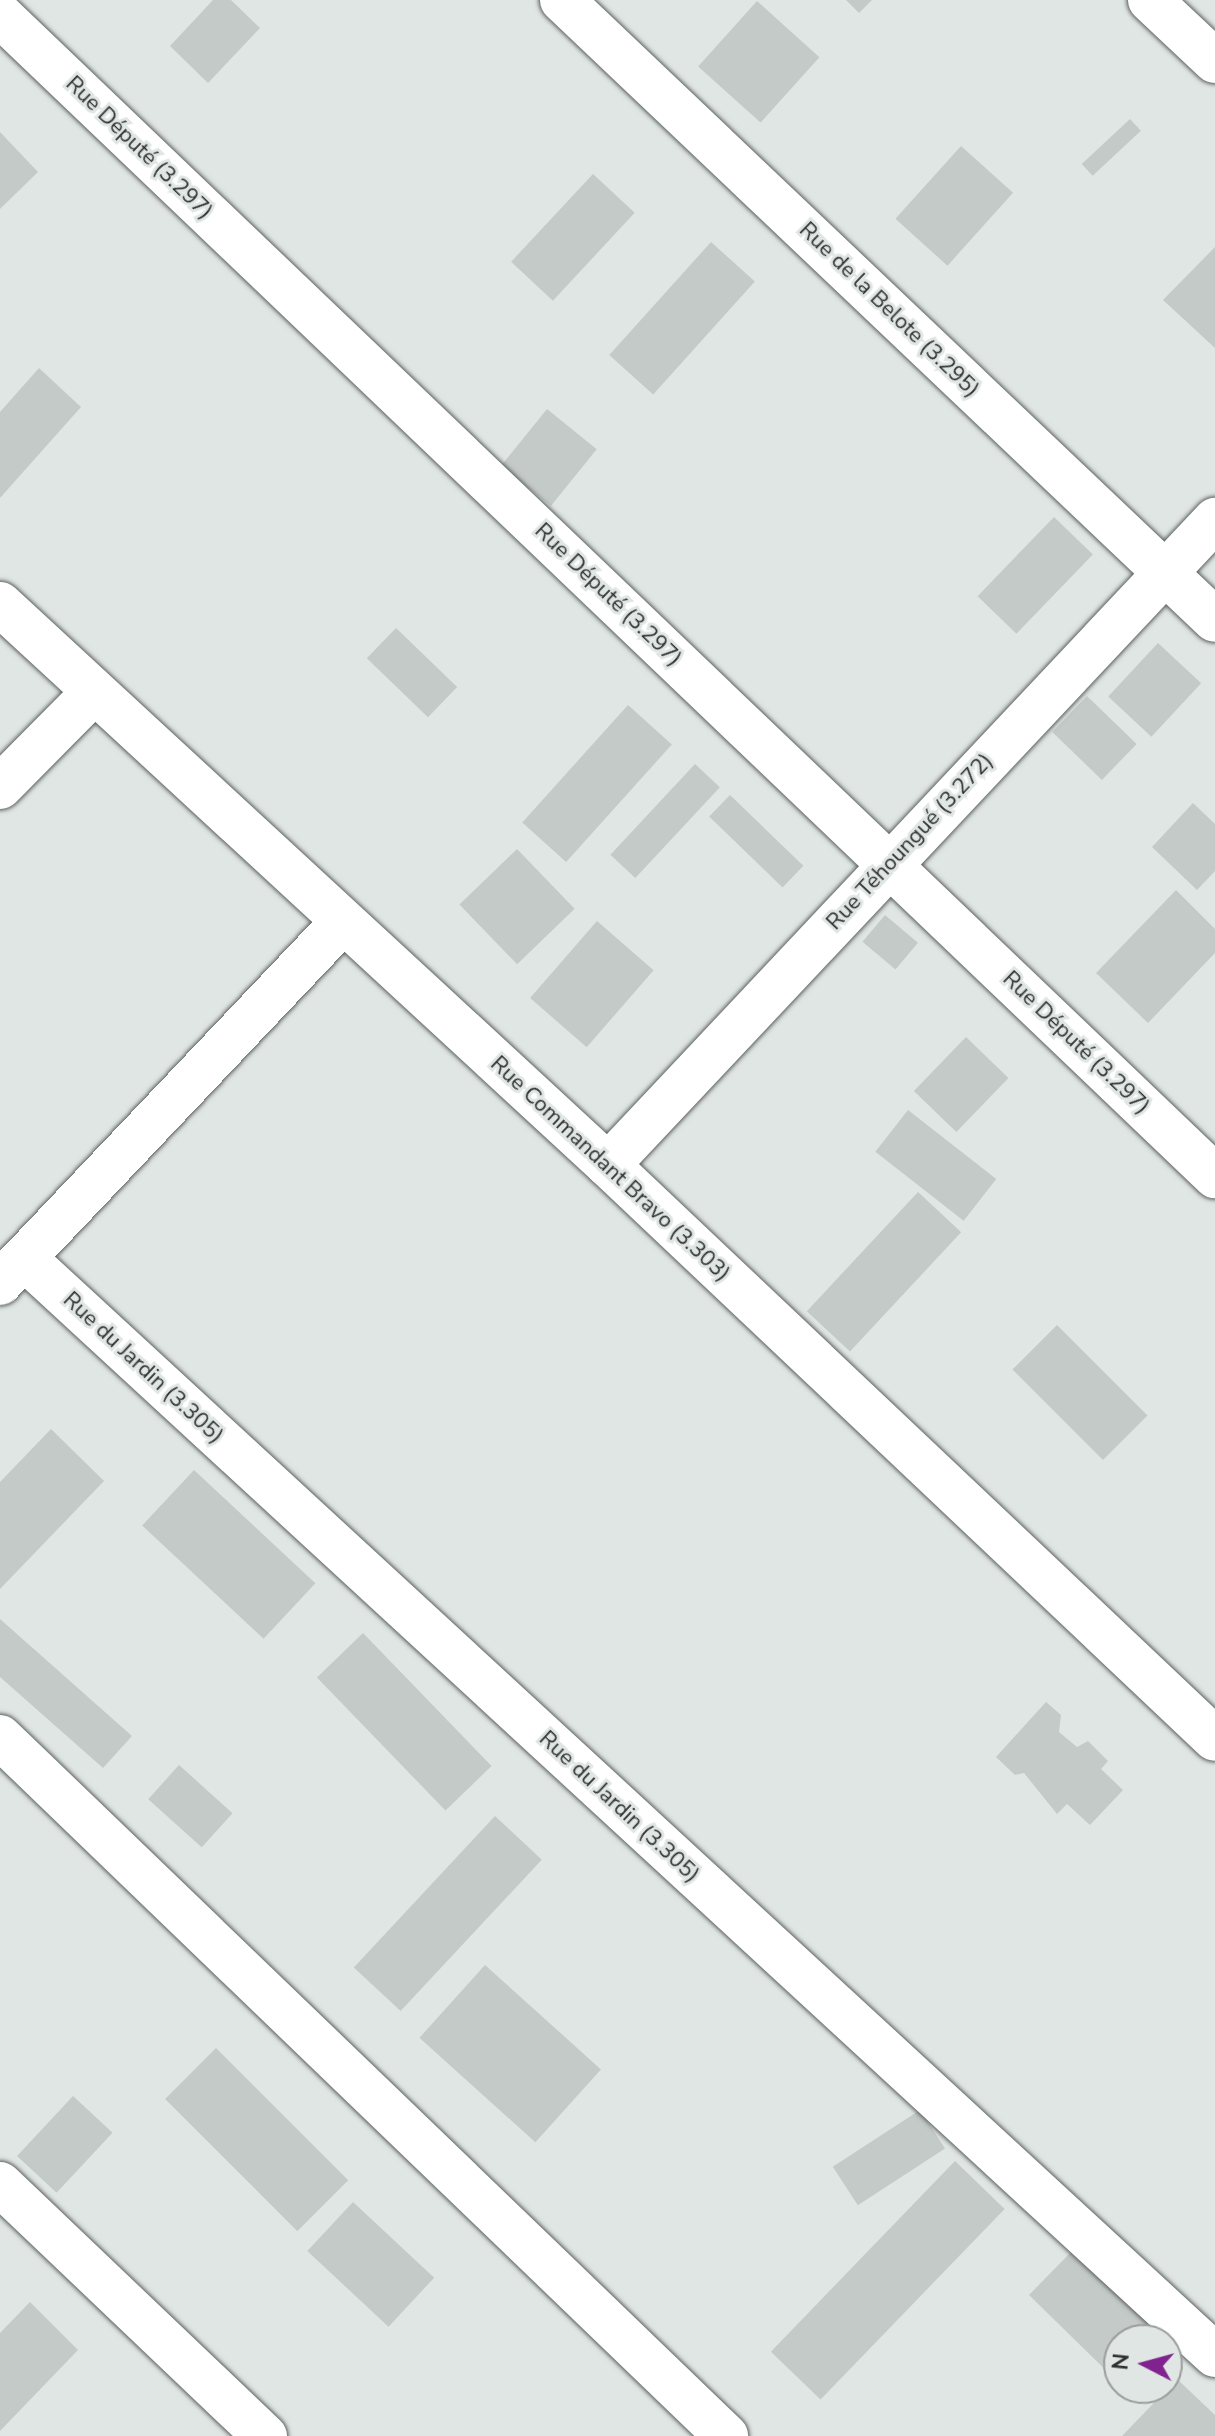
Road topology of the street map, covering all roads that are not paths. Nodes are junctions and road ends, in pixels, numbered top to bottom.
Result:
1 (562, 0) edge
2 (1150, 0) edge
3 (0, 15) edge
4 (1215, 61) edge
5 (1215, 520) edge
6 (1166, 573) junction
7 (0, 604) edge
8 (1215, 620) edge
9 (93, 693) junction
10 (0, 787) edge
11 (889, 864) junction
12 (342, 923) junction
13 (608, 1165) junction
14 (1215, 1176) edge
15 (12, 1271) edge
16 (0, 1737) edge
17 (1215, 1739) edge
18 (0, 2184) edge
19 (1215, 2355) edge
20 (265, 2436) edge
21 (726, 2436) edge

1 - 6 street, Rue de la Belote (3.295)
2 - 4 street
3 - 11 street, Rue Député (3.297)
5 - 6 street, Rue Téhoungué (3.272)
6 - 8 street, Rue de la Belote (3.295)
6 - 11 street, Rue Téhoungué (3.272)
7 - 9 street, Rue Commandant Bravo (3.303)
9 - 10 street
9 - 12 street, Rue Commandant Bravo (3.303)
11 - 13 street, Rue Téhoungué (3.272)
11 - 14 street, Rue Député (3.297)
12 - 13 street, Rue Commandant Bravo (3.303)
12 - 15 street
13 - 17 street, Rue Commandant Bravo (3.303)
15 - 19 street, Rue du Jardin (3.305)
16 - 21 street
18 - 20 street

